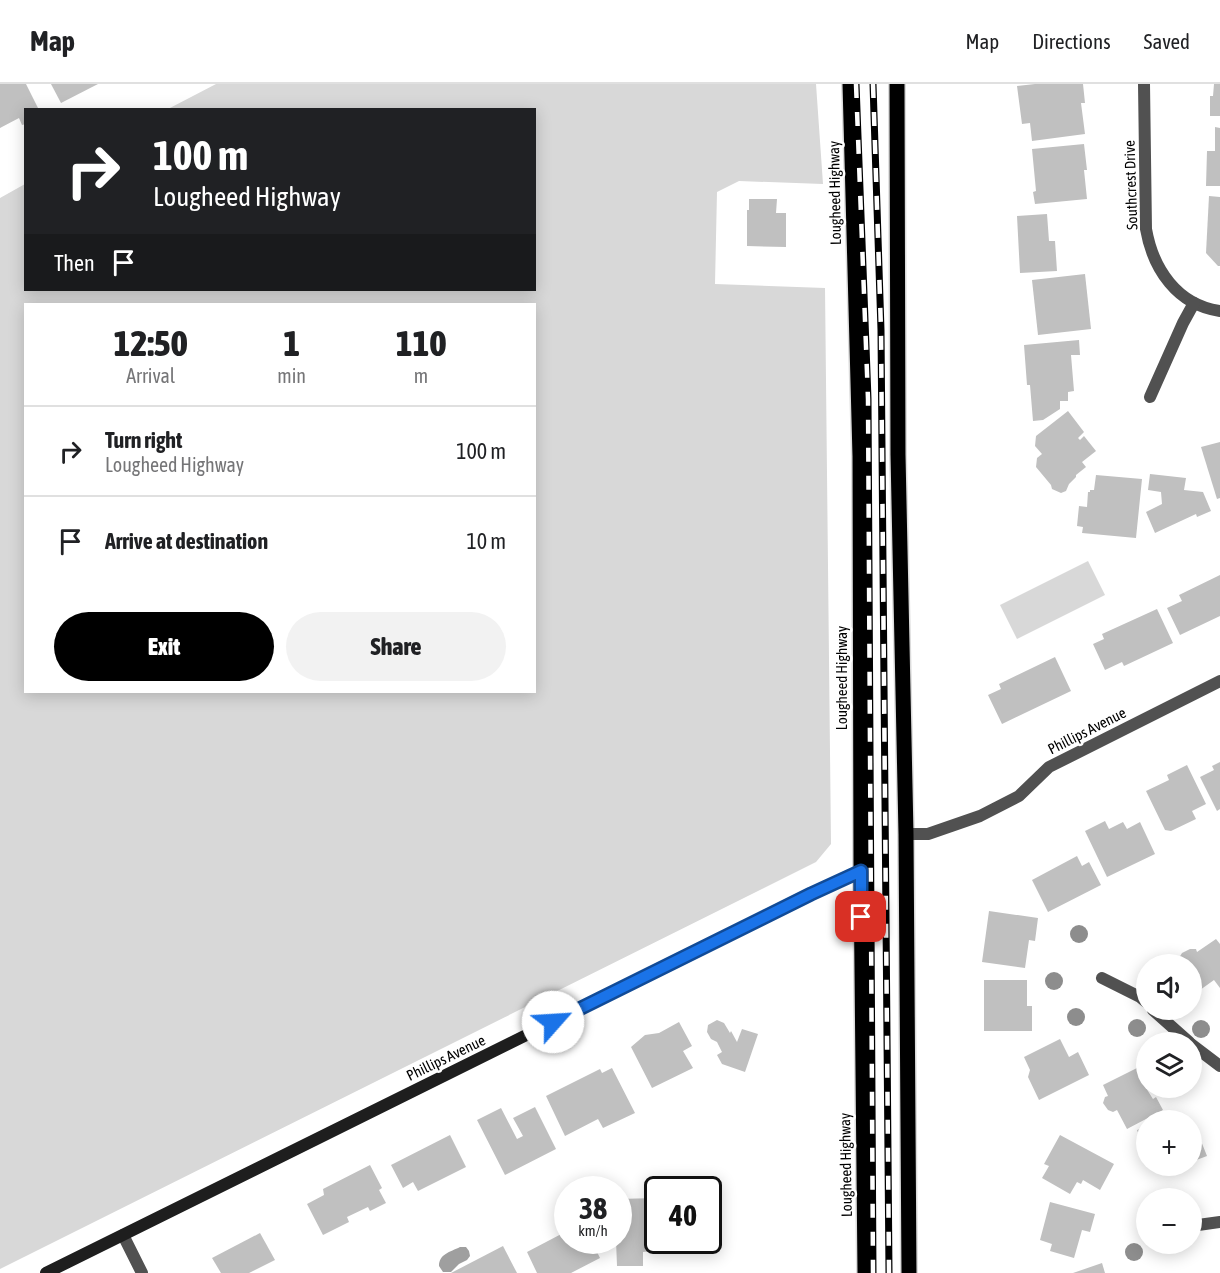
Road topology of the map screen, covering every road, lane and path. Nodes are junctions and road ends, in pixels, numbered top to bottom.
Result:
1 (850, 84) edge
2 (897, 84) edge
3 (1144, 84) edge
4 (1194, 303) junction
5 (1220, 311) edge
6 (1150, 397) dead end
7 (1220, 681) edge
8 (906, 834) junction
9 (861, 871) junction
10 (1102, 978) dead end
11 (1136, 995) edge
12 (1164, 1020) edge
13 (1178, 1032) edge
14 (1202, 1052) edge
15 (1220, 1066) edge
16 (1220, 1222) edge
17 (1202, 1224) edge
18 (123, 1235) junction
19 (46, 1273) edge
20 (142, 1273) edge
21 (865, 1273) edge
22 (909, 1273) edge

1 - 9 main road, Lougheed Highway
2 - 8 main road
3 - 4 street, Southcrest Drive
4 - 5 street, Southcrest Drive
4 - 6 street
7 - 8 street, Phillips Avenue
8 - 22 main road
9 - 18 street, Phillips Avenue
9 - 21 main road, Lougheed Highway
10 - 11 street
12 - 13 street
14 - 15 street
16 - 17 street
18 - 19 street, Phillips Avenue
18 - 20 street

